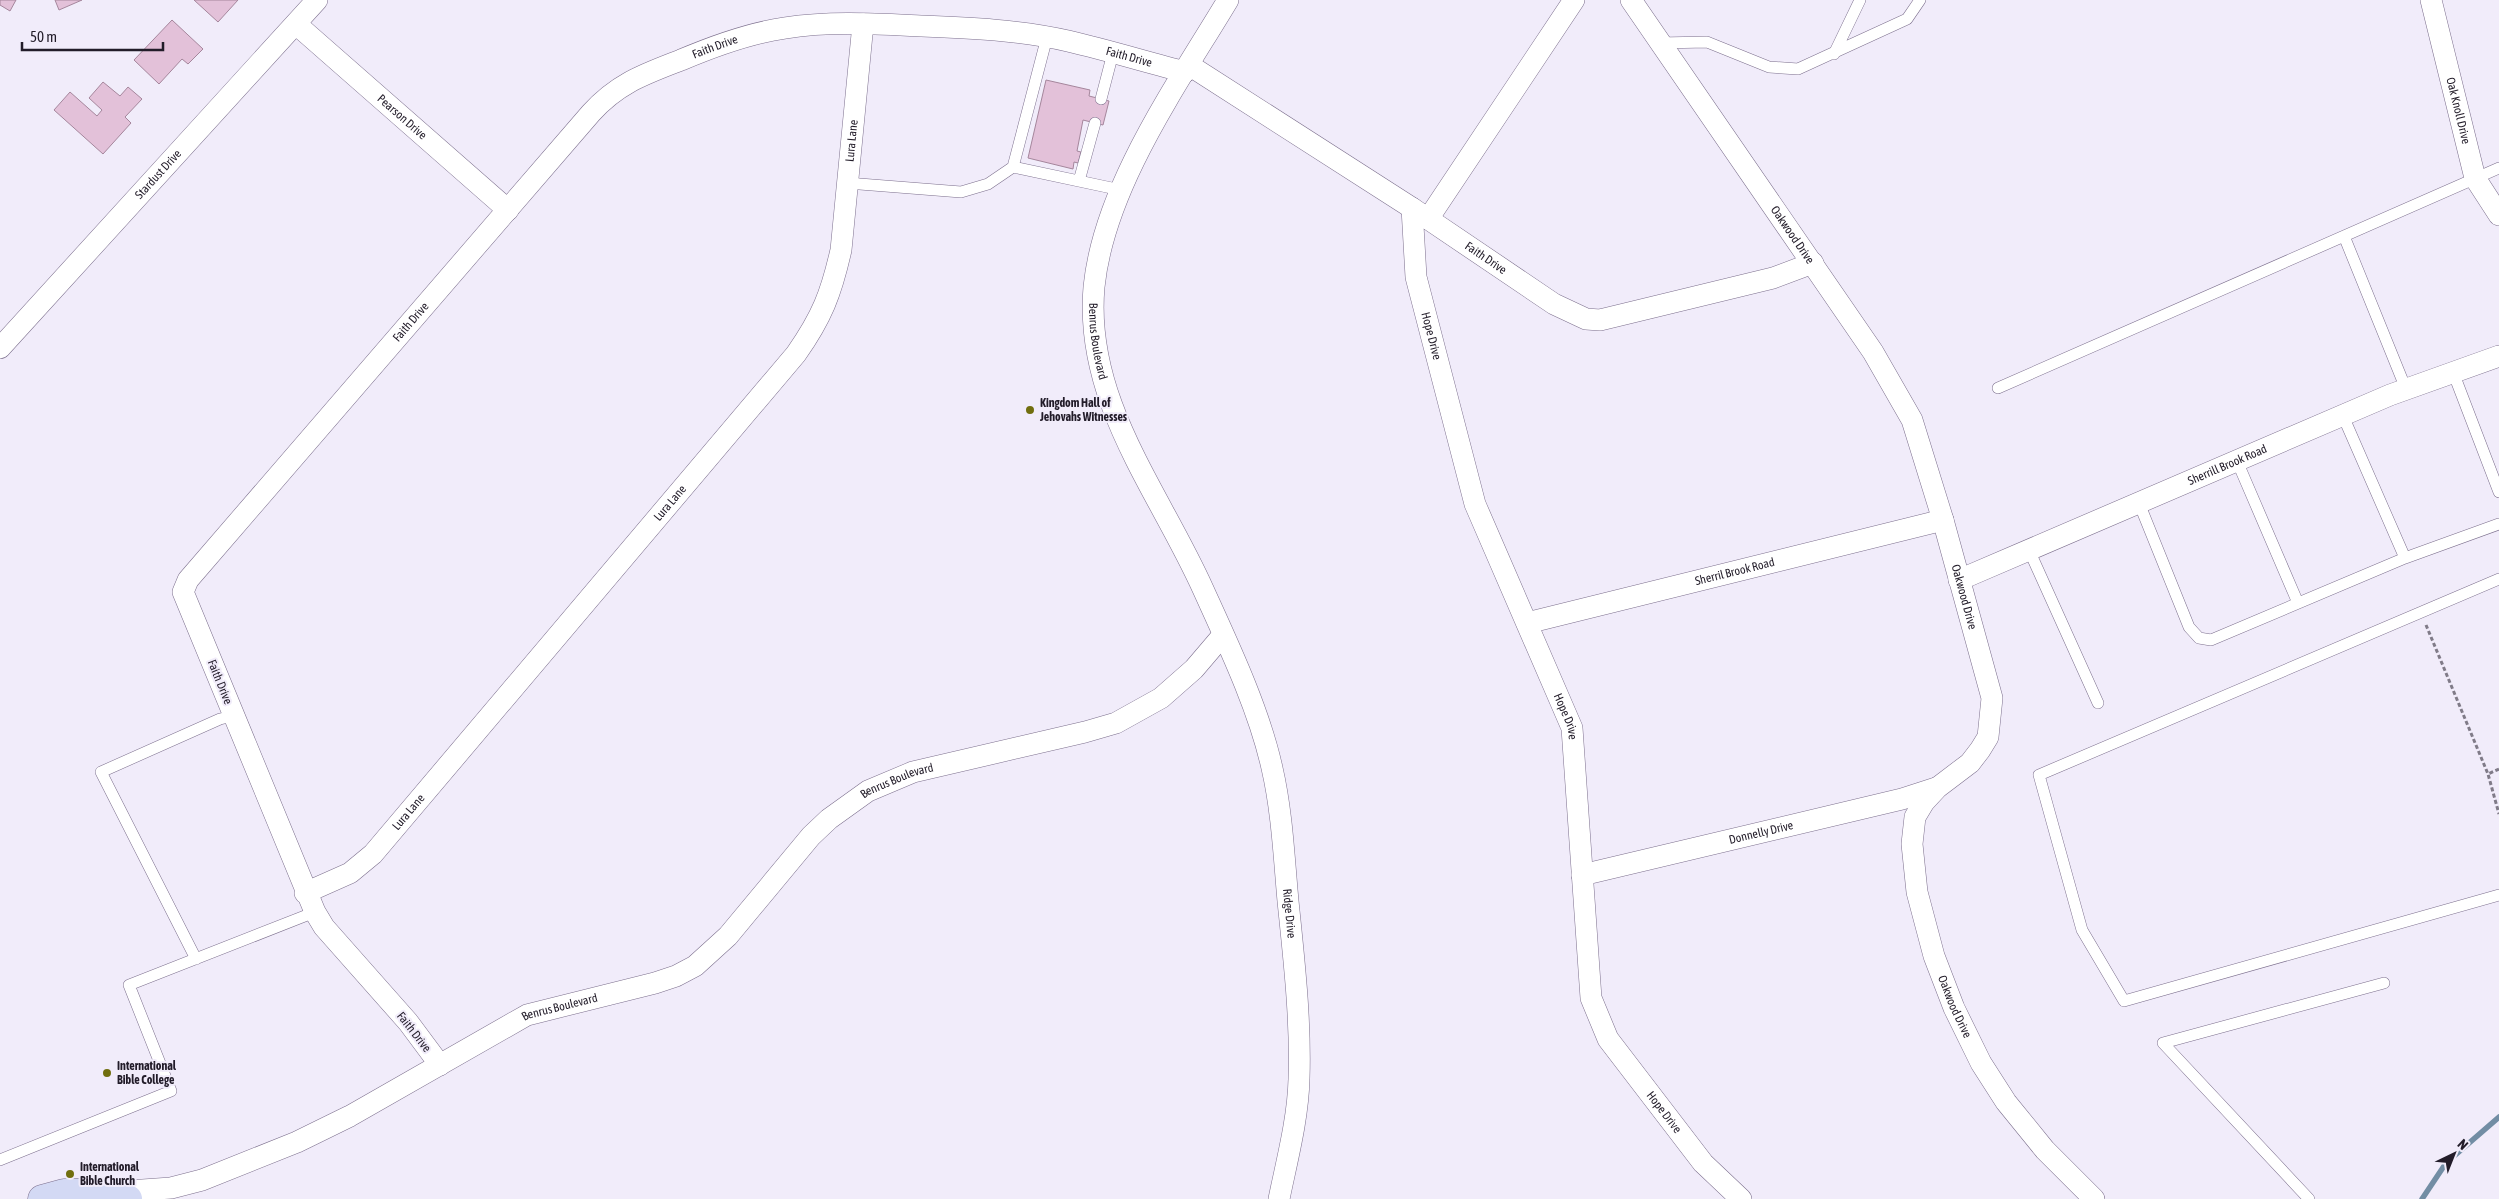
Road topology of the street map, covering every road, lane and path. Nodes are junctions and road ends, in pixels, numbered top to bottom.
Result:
1 (317, 0) edge
2 (1228, 0) edge
3 (1574, 0) edge
4 (1630, 0) edge
5 (1860, 0) edge
6 (1920, 0) edge
7 (2431, 0) edge
8 (296, 24) junction
9 (862, 24) junction
10 (1047, 37) junction
11 (1660, 43) junction
12 (1113, 53) junction
13 (1834, 54) junction
14 (1187, 68) junction
15 (1101, 99) dead end
16 (1095, 122) dead end
17 (1012, 167) junction
18 (2499, 168) edge
19 (2475, 178) junction
20 (1079, 181) junction
21 (847, 183) junction
22 (1121, 190) junction
23 (508, 210) junction
24 (1420, 213) junction
25 (2499, 215) edge
26 (2344, 236) junction
27 (1813, 263) junction
28 (0, 348) edge
29 (2499, 356) edge
30 (2453, 372) junction
31 (1998, 388) dead end
32 (2406, 389) junction
33 (2343, 416) junction
34 (2236, 461) junction
35 (2499, 492) edge
36 (2138, 503) junction
37 (1943, 520) junction
38 (2499, 524) edge
39 (2030, 550) junction
40 (2405, 558) junction
41 (2499, 579) edge
42 (1959, 580) junction
43 (2298, 603) junction
44 (2421, 612) junction
45 (1528, 623) junction
46 (1223, 635) junction
47 (2098, 703) dead end
48 (233, 716) junction
49 (2499, 769) edge
50 (2488, 774) junction
51 (1938, 788) junction
52 (2499, 814) edge
53 (1582, 875) junction
54 (305, 893) junction
55 (2499, 895) edge
56 (315, 912) junction
57 (196, 959) junction
58 (2384, 983) dead end
59 (440, 1065) junction
60 (0, 1160) edge
61 (121, 1196) edge
62 (42, 1199) edge
63 (1279, 1199) edge
64 (1741, 1199) edge
65 (2094, 1199) edge
66 (2309, 1199) edge

1 - 8 street, Stardust Drive
2 - 14 street, Benrus Boulevard
3 - 24 street
4 - 11 street, Oakwood Drive
5 - 13 lane
6 - 13 lane
7 - 19 street, Oak Knoll Drive
8 - 23 street, Pearson Drive
8 - 28 street, Stardust Drive
9 - 10 street, Faith Drive
9 - 21 street, Lura Lane
9 - 23 street, Faith Drive
10 - 12 street, Faith Drive
10 - 17 lane
11 - 13 lane
11 - 27 street, Oakwood Drive
12 - 14 street, Faith Drive
12 - 15 lane
14 - 22 street, Benrus Boulevard
14 - 24 street, Faith Drive
16 - 20 lane
17 - 20 lane
17 - 21 lane
18 - 19 lane
19 - 25 street, Oak Knoll Drive
19 - 26 lane
20 - 22 lane
21 - 54 street, Lura Lane
22 - 46 street, Benrus Boulevard
23 - 48 street, Faith Drive
24 - 27 street, Faith Drive
24 - 45 street, Hope Drive
26 - 31 lane
26 - 32 lane
27 - 37 street, Oakwood Drive
29 - 30 street, Sherrill Brook Road
30 - 32 street, Sherrill Brook Road
30 - 35 lane
32 - 33 street, Sherrill Brook Road
33 - 34 street, Sherrill Brook Road
33 - 40 lane
34 - 36 street, Sherrill Brook Road
34 - 43 lane
36 - 39 street, Sherrill Brook Road
36 - 43 lane
37 - 42 street, Oakwood Drive
37 - 45 street, Sherril Brook Road
38 - 40 lane
39 - 42 street, Sherrill Brook Road
39 - 47 lane
40 - 43 lane
41 - 44 lane
42 - 51 street, Oakwood Drive
44 - 50 path
44 - 55 lane
45 - 53 street, Hope Drive
46 - 59 street, Benrus Boulevard
46 - 63 street, Ridge Drive
48 - 54 street, Faith Drive
48 - 57 lane
49 - 50 path
50 - 52 path
51 - 53 street, Donnelly Drive
51 - 65 street, Oakwood Drive
53 - 64 street, Hope Drive
54 - 56 street, Faith Drive
56 - 57 lane
56 - 59 street, Faith Drive
57 - 60 lane
58 - 66 lane
59 - 61 street, Benrus Boulevard
61 - 62 street, Benrus Boulevard

